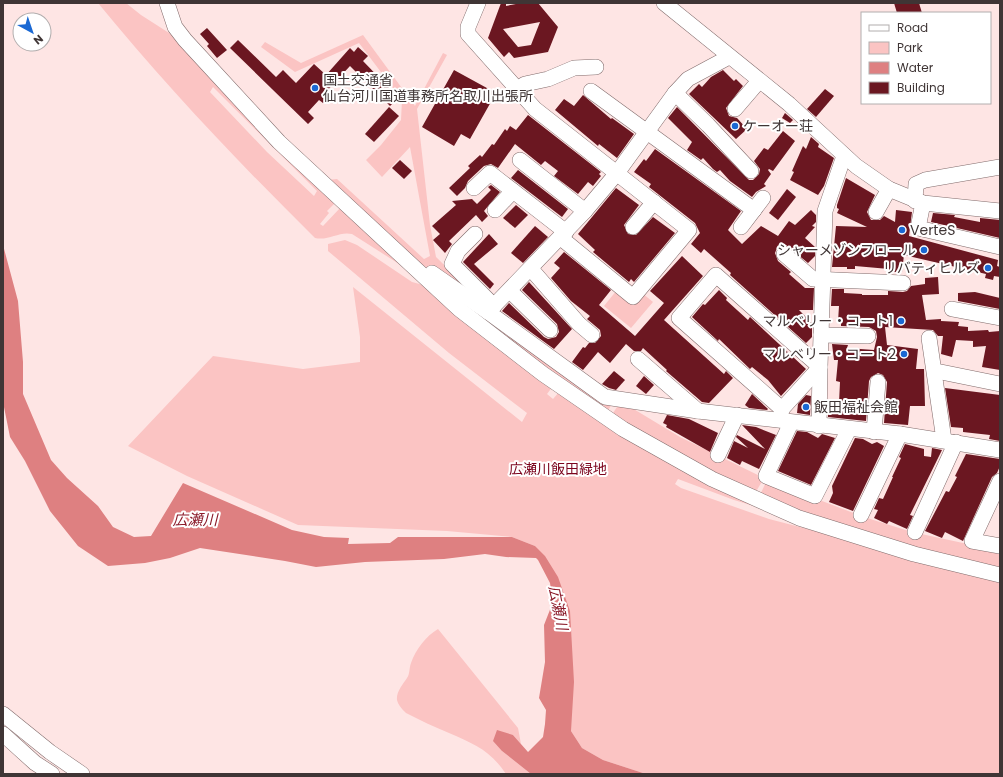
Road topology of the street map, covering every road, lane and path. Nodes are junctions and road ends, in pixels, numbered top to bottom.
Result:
1 (167, 3) edge
2 (478, 3) edge
3 (664, 3) edge
4 (729, 57) junction
5 (596, 67) dead end
6 (759, 81) junction
7 (516, 90) junction
8 (592, 91) dead end
9 (675, 93) junction
10 (735, 108) dead end
11 (648, 133) junction
12 (844, 156) junction
13 (520, 160) dead end
14 (1000, 167) edge
15 (751, 171) dead end
16 (617, 173) junction
17 (474, 188) dead end
18 (889, 189) junction
19 (513, 191) junction
20 (654, 202) junction
21 (919, 202) junction
22 (495, 210) dead end
23 (585, 211) junction
24 (1000, 211) edge
25 (876, 212) dead end
26 (633, 226) dead end
27 (741, 227) dead end
28 (475, 234) dead end
29 (564, 235) junction
30 (1000, 247) edge
31 (784, 254) dead end
32 (531, 269) junction
33 (418, 271) junction
34 (822, 280) junction
35 (903, 283) dead end
36 (510, 291) junction
37 (491, 309) junction
38 (952, 309) dead end
39 (1000, 318) edge
40 (550, 330) dead end
41 (592, 335) dead end
42 (821, 335) junction
43 (868, 336) dead end
44 (929, 338) dead end
45 (638, 359) dead end
46 (820, 367) junction
47 (941, 372) dead end
48 (878, 382) dead end
49 (1000, 384) edge
50 (698, 411) junction
51 (737, 415) junction
52 (784, 418) junction
53 (819, 426) junction
54 (849, 429) junction
55 (874, 432) junction
56 (900, 434) junction
57 (950, 441) junction
58 (1000, 450) edge
59 (718, 455) dead end
60 (1000, 481) edge
61 (861, 515) dead end
62 (915, 532) dead end
63 (1000, 546) edge
64 (1000, 575) edge
65 (3, 714) edge
66 (3, 734) edge
67 (52, 774) edge
68 (82, 774) edge

1 - 33 street
2 - 7 street
3 - 4 street
4 - 6 street
4 - 9 street
5 - 7 street
6 - 10 street
6 - 12 street
7 - 16 street
8 - 11 street
9 - 11 street
9 - 15 street
11 - 16 street
11 - 27 street
12 - 18 street
12 - 34 street
13 - 23 street
14 - 21 street
16 - 20 street
16 - 23 street
17 - 19 street
18 - 21 street
18 - 25 street
19 - 22 street
19 - 29 street
20 - 26 street
20 - 29 street
21 - 24 street
21 - 30 street
23 - 29 street
28 - 37 street
29 - 32 street
31 - 34 street
32 - 36 street
32 - 41 street
33 - 37 street
33 - 64 street
34 - 35 street
34 - 42 street
36 - 37 street
36 - 40 street
37 - 50 street
38 - 39 street
42 - 43 street
42 - 46 street
44 - 57 street
45 - 50 street
46 - 52 street
46 - 52 street
46 - 53 street
47 - 49 street
48 - 55 street
50 - 51 street
51 - 52 street
51 - 59 street
52 - 53 street
52 - 54 street
53 - 54 street
54 - 55 street
55 - 56 street
56 - 57 street
56 - 61 street
57 - 58 street
57 - 62 street
60 - 63 street
65 - 68 street
66 - 67 street

